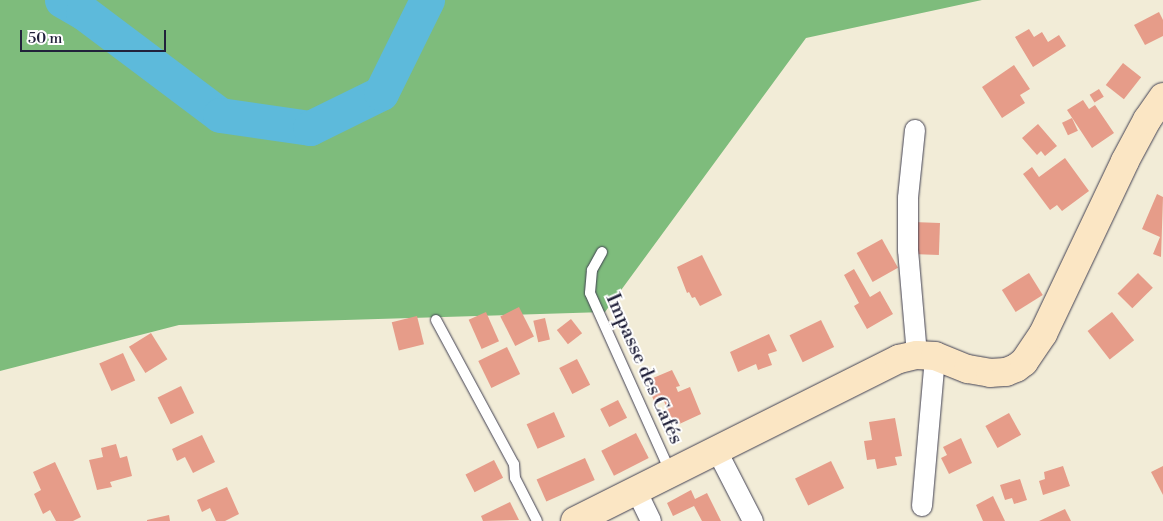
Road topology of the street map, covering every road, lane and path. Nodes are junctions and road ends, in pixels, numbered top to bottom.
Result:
1 (1163, 97) edge
2 (914, 130) dead end
3 (602, 252) dead end
4 (436, 320) dead end
5 (926, 356) junction
6 (716, 449) junction
7 (671, 472) junction
8 (636, 490) junction
9 (922, 506) dead end
10 (537, 521) edge
11 (575, 521) edge
12 (651, 521) edge
13 (752, 521) edge

1 - 5 main road
2 - 5 street
3 - 7 lane, Impasse des Cafés
4 - 10 lane
5 - 6 main road
5 - 9 street
6 - 7 main road
6 - 13 street
7 - 8 main road
8 - 11 main road
8 - 12 street

